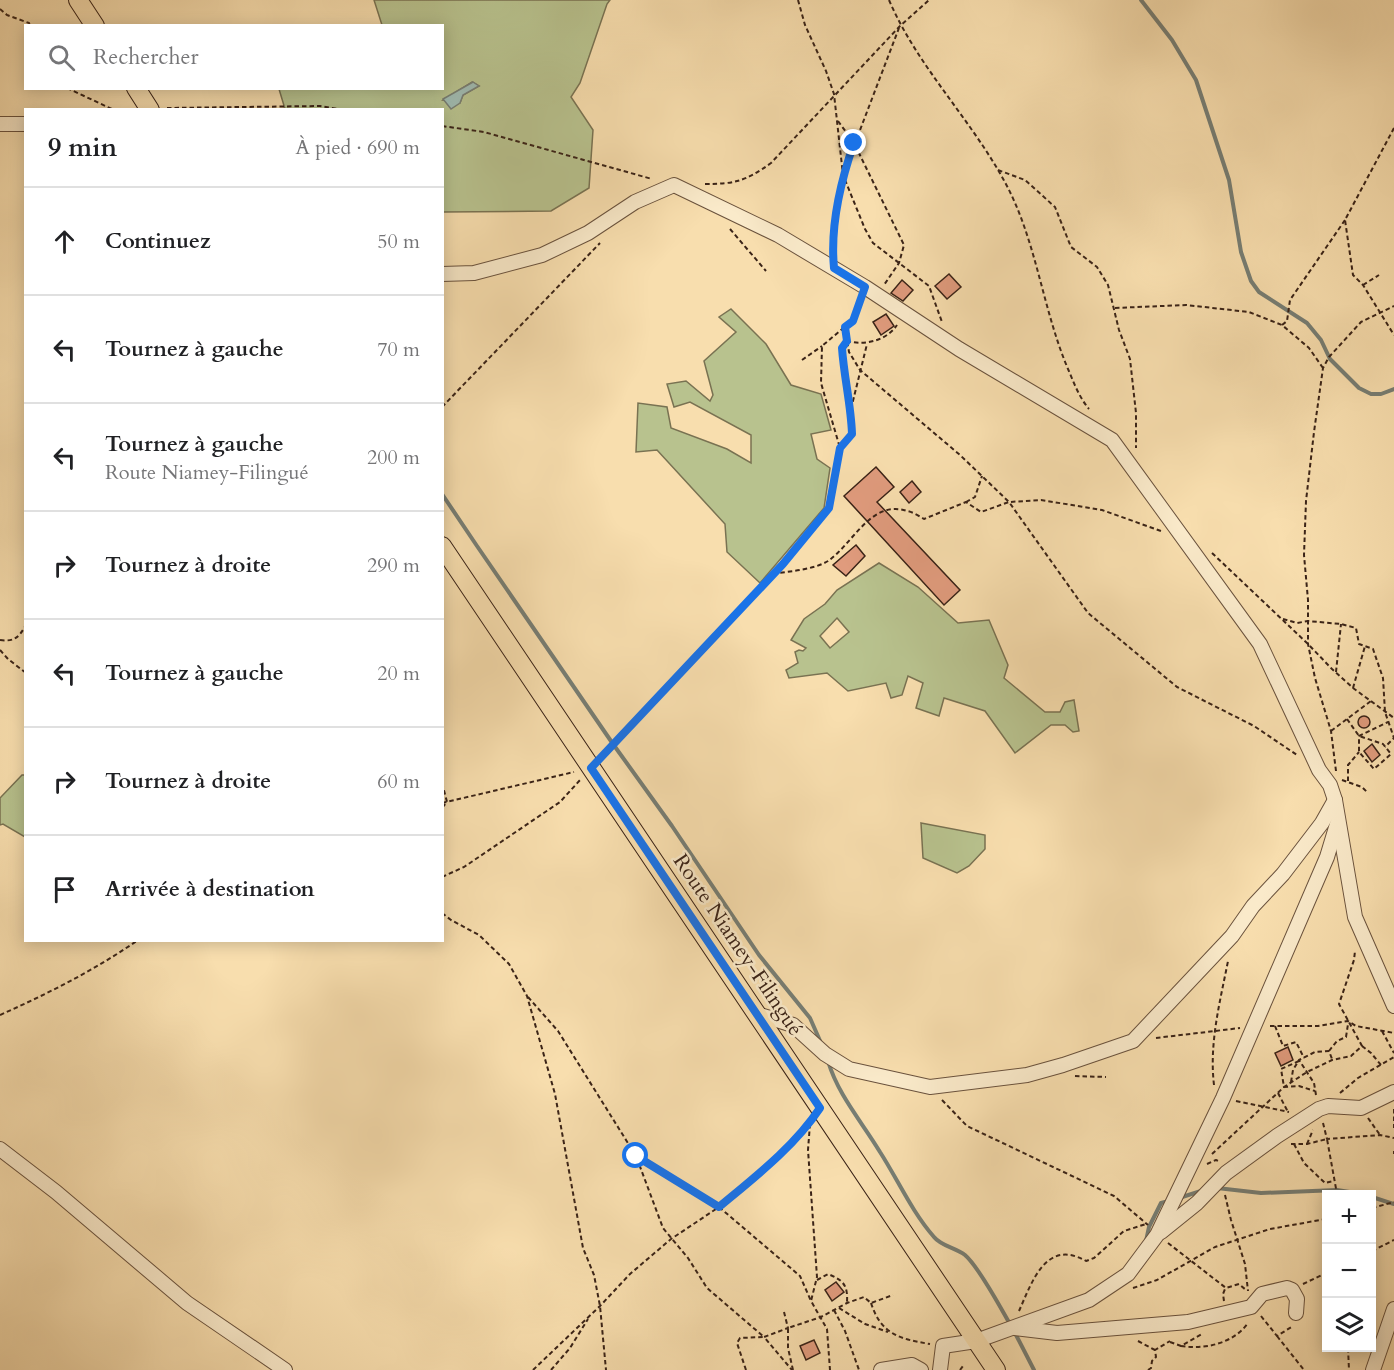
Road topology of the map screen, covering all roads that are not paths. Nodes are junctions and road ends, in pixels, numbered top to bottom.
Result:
1 (78, 0) edge
2 (94, 24) edge
3 (137, 90) edge
4 (146, 108) edge
5 (0, 124) edge
6 (24, 124) edge
7 (444, 274) edge
8 (444, 549) edge
9 (1335, 800) junction
10 (1339, 819) junction
11 (1394, 1006) edge
12 (757, 1014) junction
13 (1394, 1092) edge
14 (0, 1149) edge
15 (1157, 1235) junction
16 (1394, 1310) edge
17 (1296, 1313) road end
18 (1012, 1328) junction
19 (976, 1341) junction
20 (991, 1367) edge
21 (285, 1370) edge
22 (881, 1370) edge
23 (921, 1370) edge
24 (940, 1370) edge
25 (1374, 1370) edge

1 - 2 main road
3 - 4 main road
5 - 6 street
7 - 9 street
8 - 12 main road, Route Niamey-Filingué
9 - 10 street
9 - 12 street
10 - 11 street
10 - 15 street
12 - 19 main road, Route Niamey-Filingué
13 - 15 street
14 - 21 street
15 - 18 street
16 - 25 street
17 - 18 street
18 - 19 street
19 - 20 main road, Route Niamey-Filingué
19 - 24 street
22 - 23 street

